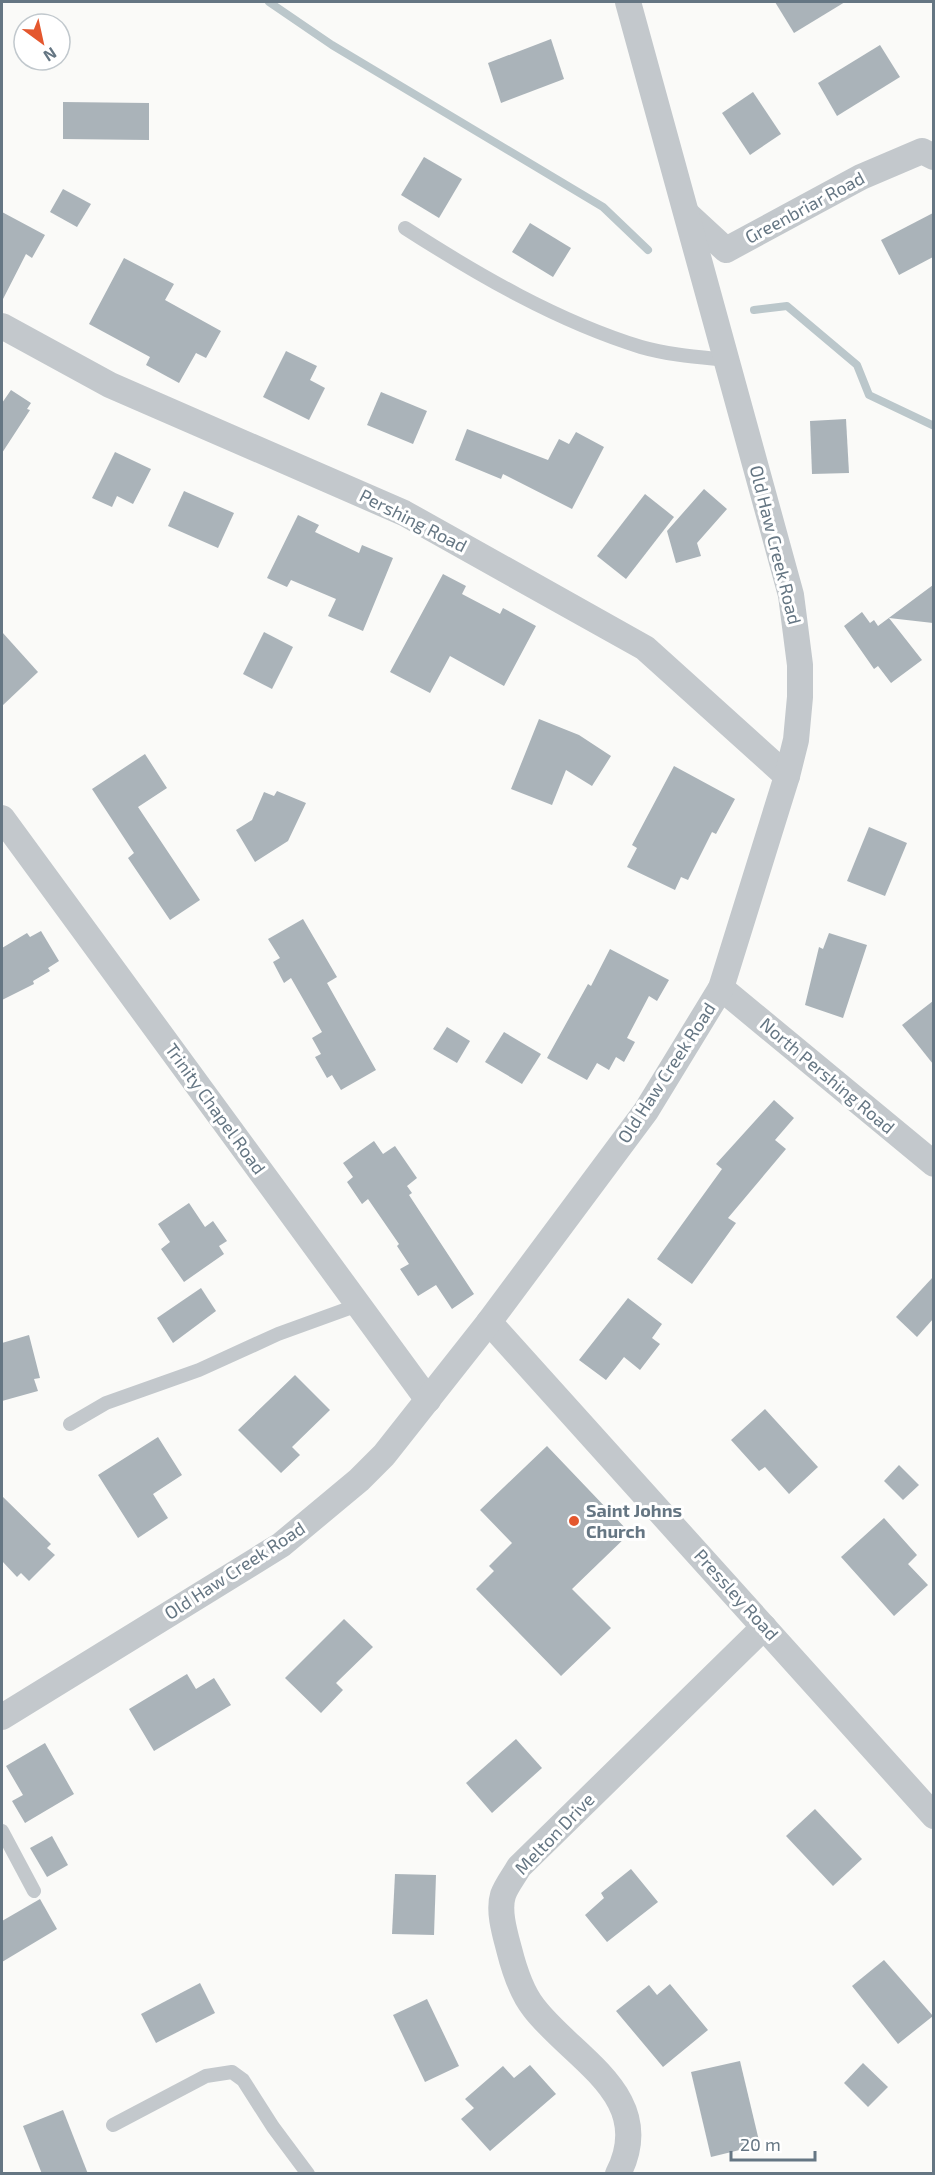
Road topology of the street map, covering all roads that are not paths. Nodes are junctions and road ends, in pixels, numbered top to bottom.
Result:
1 (628, 2) edge
2 (933, 158) edge
3 (687, 214) junction
4 (405, 228) dead end
5 (2, 326) edge
6 (727, 360) junction
7 (787, 776) junction
8 (2, 818) edge
9 (721, 988) junction
10 (933, 1164) edge
11 (358, 1305) junction
12 (489, 1322) junction
13 (428, 1400) junction
14 (70, 1424) dead end
15 (764, 1627) junction
16 (2, 1717) edge
17 (933, 1816) edge
18 (2, 1831) edge
19 (34, 1891) dead end
20 (113, 2125) dead end
21 (308, 2174) edge
22 (618, 2174) edge

1 - 3 street, Old Haw Creek Road
2 - 3 street, Greenbriar Road
3 - 6 street, Old Haw Creek Road
4 - 6 lane
5 - 7 street, Pershing Road
6 - 7 street, Old Haw Creek Road
7 - 9 street, Old Haw Creek Road
8 - 11 street, Trinity Chapel Road
9 - 10 street, North Pershing Road
9 - 12 street, Old Haw Creek Road
11 - 13 street, Trinity Chapel Road
11 - 14 lane
12 - 13 street, Old Haw Creek Road
12 - 15 street, Pressley Road
13 - 16 street, Old Haw Creek Road
15 - 17 street, Pressley Road
15 - 22 street, Melton Drive
18 - 19 lane
20 - 21 lane

